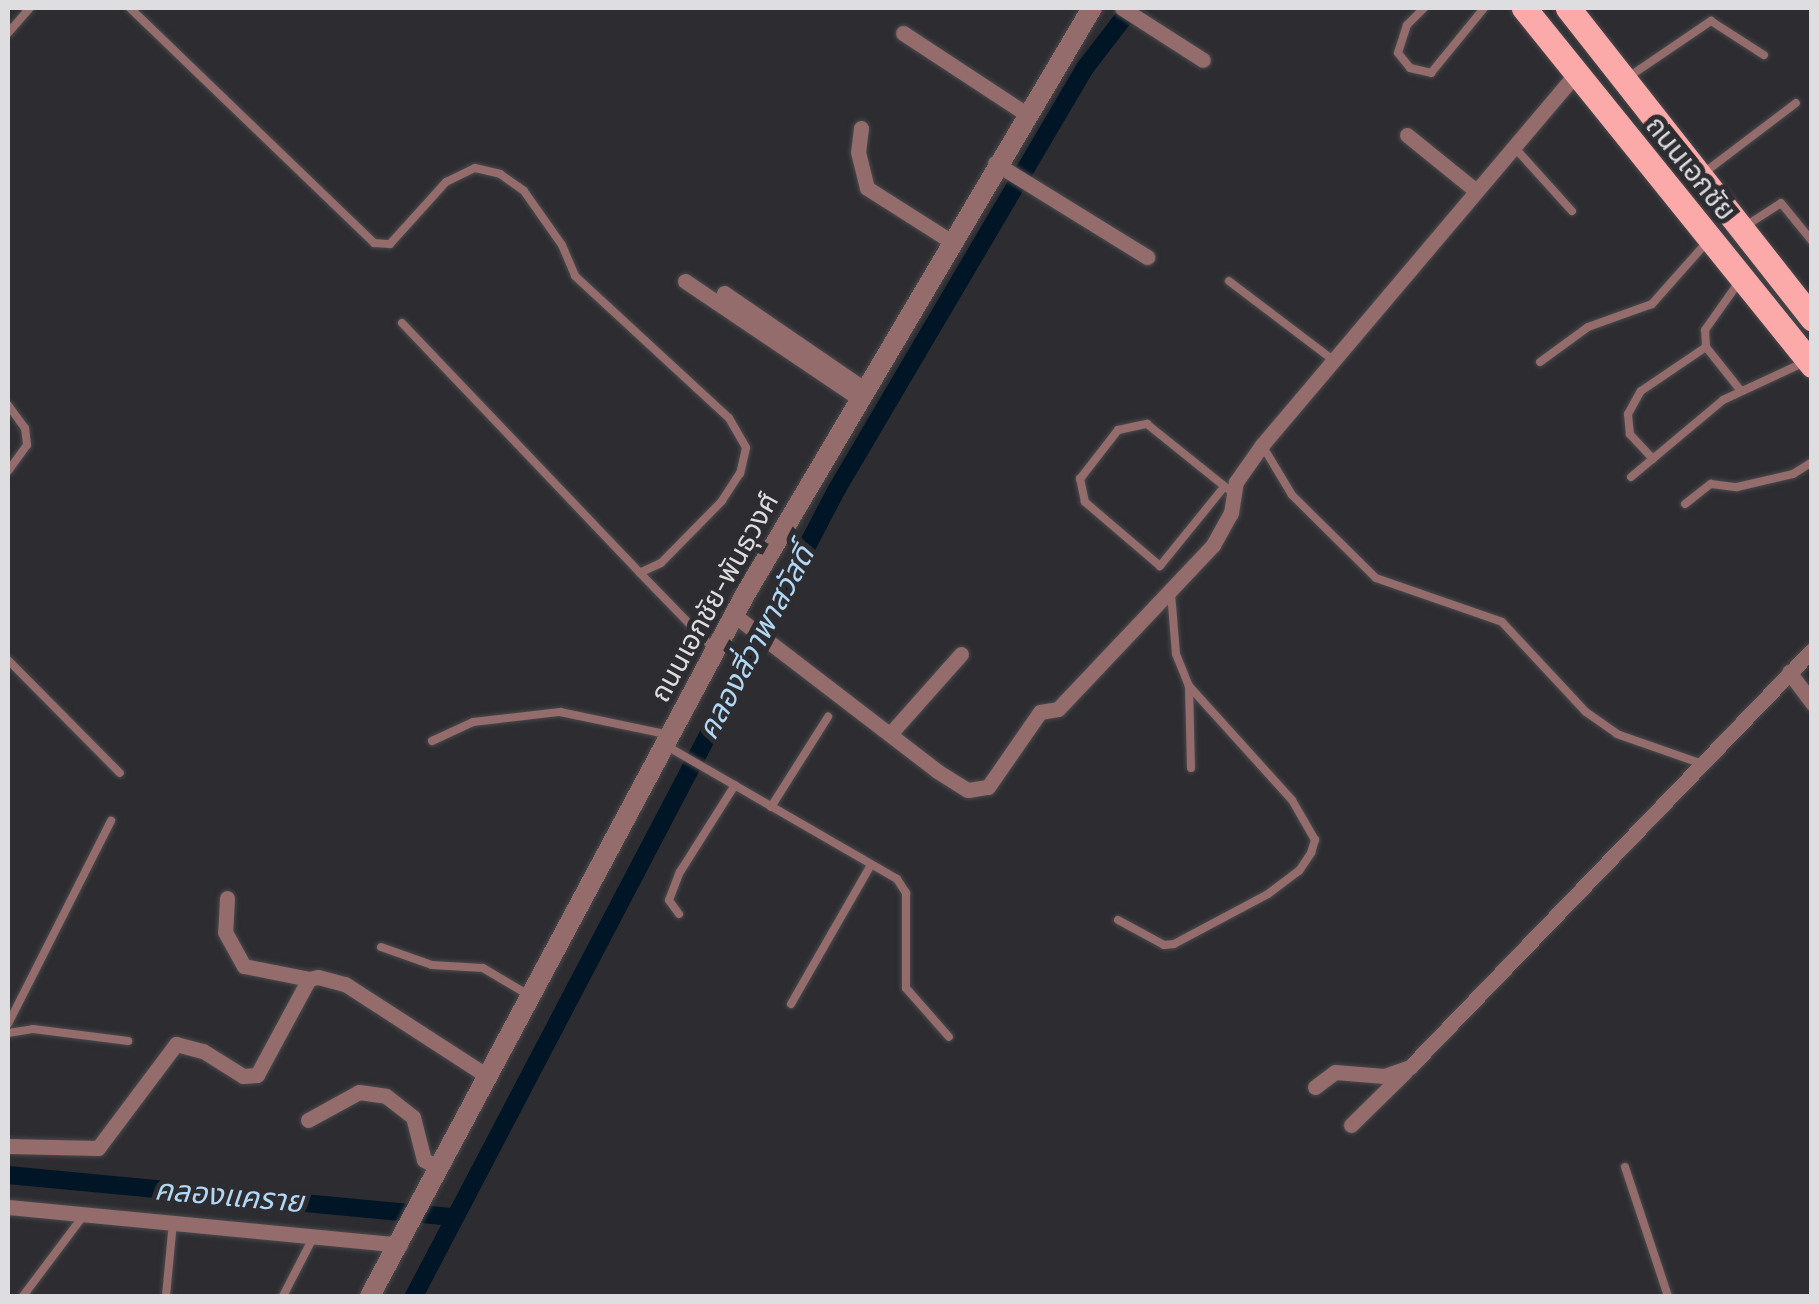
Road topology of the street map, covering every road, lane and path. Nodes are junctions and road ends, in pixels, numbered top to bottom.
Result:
1 (30, 8) edge
2 (130, 8) edge
3 (1092, 8) edge
4 (1122, 8) edge
5 (1424, 8) edge
6 (1484, 8) edge
7 (1524, 8) edge
8 (1575, 10) edge
9 (8, 32) edge
10 (903, 33) dead end
11 (1764, 55) dead end
12 (1203, 60) dead end
13 (1576, 73) junction
14 (1626, 79) junction
15 (1796, 103) dead end
16 (1025, 113) junction
17 (861, 128) dead end
18 (1407, 135) dead end
19 (1512, 146) junction
20 (1002, 167) junction
21 (1702, 174) junction
22 (1475, 190) junction
23 (1572, 211) dead end
24 (1744, 228) junction
25 (1710, 239) junction
26 (949, 240) junction
27 (1812, 242) edge
28 (1147, 258) dead end
29 (1742, 279) junction
30 (685, 281) dead end
31 (1229, 282) dead end
32 (724, 293) dead end
33 (1812, 318) edge
34 (402, 323) dead end
35 (1706, 346) junction
36 (1334, 360) junction
37 (1540, 362) dead end
38 (1810, 363) edge
39 (1741, 391) junction
40 (860, 392) junction
41 (8, 405) edge
42 (1262, 446) junction
43 (1653, 458) junction
44 (1812, 462) edge
45 (8, 470) edge
46 (1631, 477) dead end
47 (1229, 490) junction
48 (1686, 504) dead end
49 (640, 573) junction
50 (1171, 593) junction
51 (741, 619) junction
52 (715, 650) junction
53 (1812, 650) edge
54 (960, 654) dead end
55 (8, 660) edge
56 (1789, 672) junction
57 (1189, 686) junction
58 (1812, 704) edge
59 (828, 717) dead end
60 (890, 734) junction
61 (432, 741) dead end
62 (672, 745) junction
63 (1700, 763) junction
64 (1191, 768) dead end
65 (120, 773) dead end
66 (735, 785) junction
67 (771, 807) junction
68 (111, 821) dead end
69 (871, 865) junction
70 (227, 898) dead end
71 (679, 914) dead end
72 (1118, 920) dead end
73 (380, 947) dead end
74 (309, 979) junction
75 (531, 997) junction
76 (791, 1004) dead end
77 (8, 1024) edge
78 (8, 1032) edge
79 (949, 1037) dead end
80 (128, 1041) dead end
81 (1410, 1067) junction
82 (489, 1077) junction
83 (1315, 1087) dead end
84 (308, 1120) dead end
85 (1351, 1126) dead end
86 (8, 1146) edge
87 (1625, 1167) dead end
88 (440, 1168) junction
89 (8, 1207) edge
90 (82, 1216) junction
91 (172, 1222) junction
92 (314, 1236) junction
93 (404, 1236) junction
94 (23, 1296) edge
95 (166, 1296) edge
96 (283, 1296) edge
97 (370, 1296) edge
98 (1668, 1296) edge

1 - 9 lane
2 - 49 lane
3 - 16 street, ถนนเอกชัย-พันธุวงศ์
4 - 12 street
5 - 6 lane
7 - 13 main road, ถนนเอกชัย
8 - 14 main road, ถนนเอกชัย
10 - 16 street
11 - 14 lane
13 - 19 street
13 - 25 main road, ถนนเอกชัย
14 - 21 main road, ถนนเอกชัย
15 - 21 lane
16 - 20 street, ถนนเอกชัย-พันธุวงศ์
17 - 26 street
18 - 22 street
19 - 22 street
19 - 23 lane
20 - 26 street, ถนนเอกชัย-พันธุวงศ์
20 - 28 street
21 - 24 main road, ถนนเอกชัย
22 - 36 street
24 - 27 lane
24 - 33 main road, ถนนเอกชัย
25 - 29 main road, ถนนเอกชัย
25 - 37 lane
26 - 40 street, ถนนเอกชัย-พันธุวงศ์
29 - 35 lane
29 - 38 main road, ถนนเอกชัย
30 - 40 street
31 - 36 lane
32 - 40 street
34 - 49 lane
35 - 39 lane
35 - 43 lane
36 - 42 street
38 - 39 lane
39 - 43 lane
40 - 51 street, ถนนเอกชัย-พันธุวงศ์
41 - 45 lane
42 - 47 street
42 - 63 lane
43 - 46 lane
44 - 48 lane
47 - 47 lane
47 - 50 street
49 - 52 lane
50 - 57 lane
50 - 60 street
51 - 52 street, ถนนเอกชัย-พันธุวงศ์
51 - 60 street
52 - 62 street, ถนนเอกชัย-พันธุวงศ์
53 - 56 street
54 - 60 street
55 - 65 lane
56 - 58 street
56 - 63 street
57 - 64 lane
57 - 72 lane
59 - 67 lane
61 - 62 lane
62 - 66 lane
62 - 75 street, ถนนเอกชัย-พันธุวงศ์
63 - 81 street
66 - 67 lane
66 - 71 lane
67 - 69 lane
68 - 77 lane
69 - 76 lane
69 - 79 lane
70 - 74 street
73 - 75 lane
74 - 82 street
74 - 86 street
75 - 82 street, ถนนเอกชัย-พันธุวงศ์
78 - 80 lane
81 - 83 street
81 - 85 street
82 - 88 street, ถนนเอกชัย-พันธุวงศ์
84 - 88 street
87 - 98 lane
88 - 93 street, ถนนเอกชัย-พันธุวงศ์
89 - 90 street
90 - 91 street
90 - 94 lane
91 - 92 street
91 - 95 lane
92 - 93 street
92 - 96 lane
93 - 97 street, ถนนเอกชัย-พันธุวงศ์

